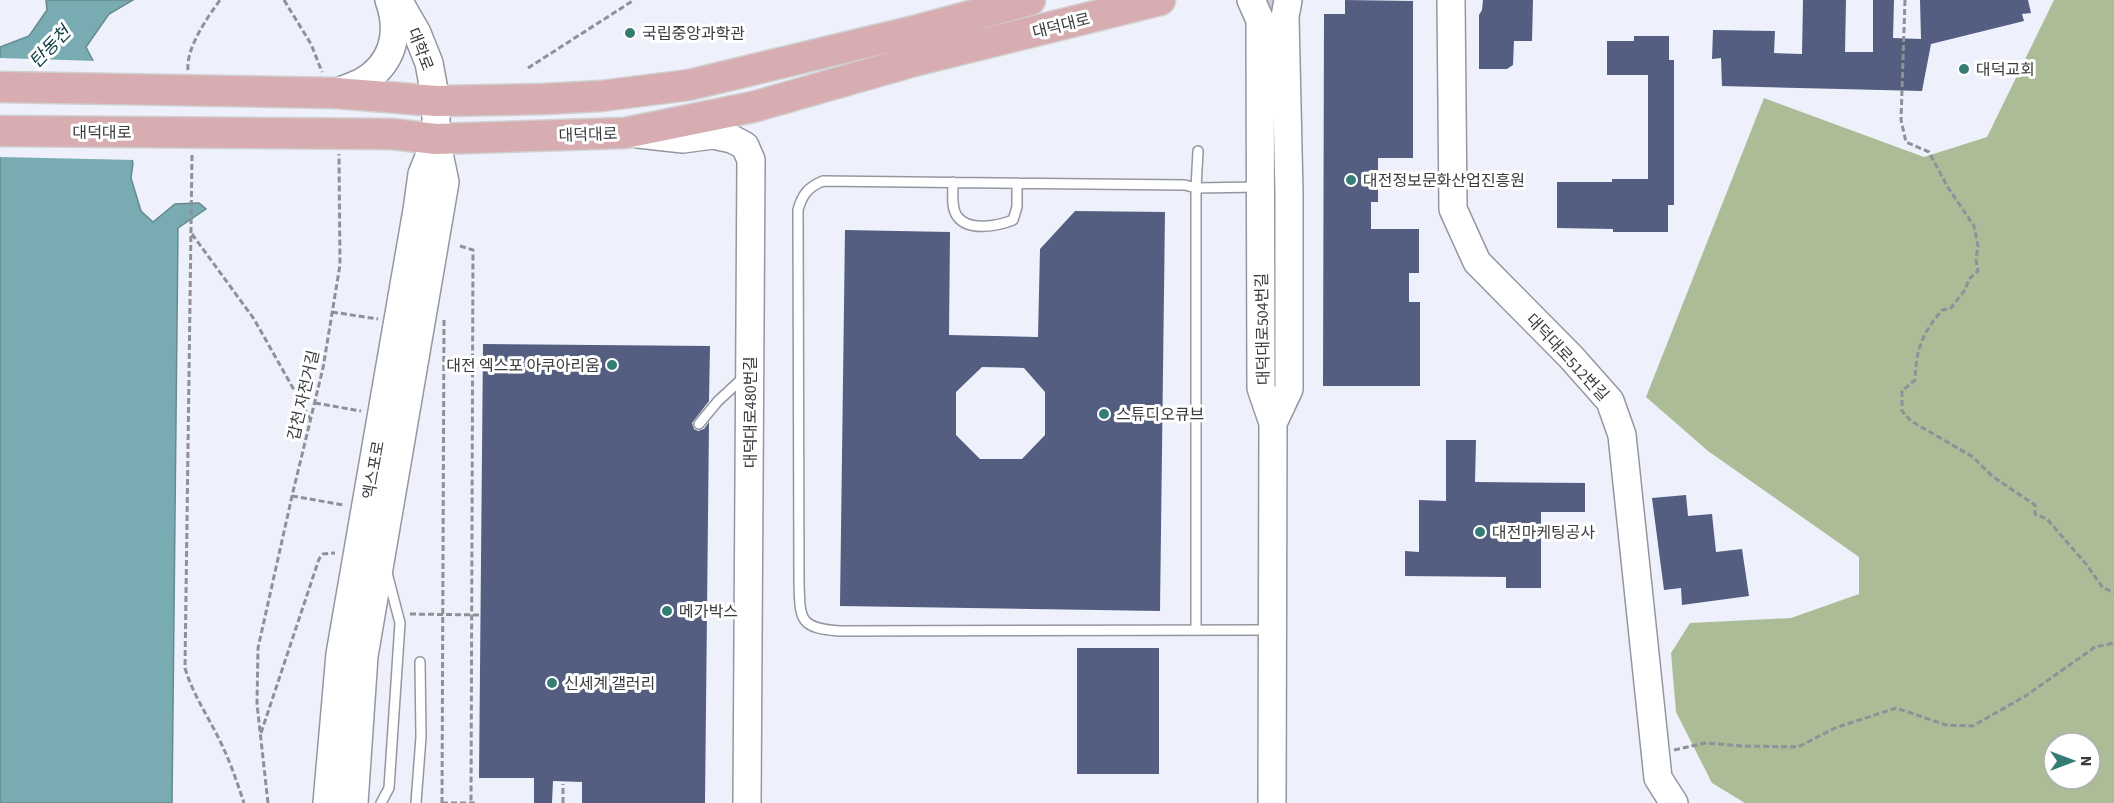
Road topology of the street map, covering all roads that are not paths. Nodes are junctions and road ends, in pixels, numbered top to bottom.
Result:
1 (389, 0) edge
2 (398, 0) edge
3 (1030, 0) edge
4 (1160, 0) edge
5 (1251, 0) edge
6 (1288, 0) edge
7 (1451, 0) edge
8 (330, 86) junction
9 (0, 87) edge
10 (436, 100) junction
11 (0, 131) edge
12 (625, 133) junction
13 (436, 140) junction
14 (1273, 144) junction
15 (1198, 151) dead end
16 (953, 182) junction
17 (1017, 183) junction
18 (1260, 187) junction
19 (1196, 188) junction
20 (750, 372) junction
21 (1273, 423) junction
22 (699, 424) dead end
23 (381, 555) junction
24 (1196, 630) junction
25 (1272, 630) junction
26 (420, 662) dead end
27 (327, 803) edge
28 (354, 803) edge
29 (381, 803) edge
30 (416, 803) edge
31 (747, 803) edge
32 (1272, 803) edge
33 (1674, 803) edge

1 - 8 street
2 - 10 street, 대학로
3 - 10 main road, 대덕대로
4 - 12 main road, 대덕대로
5 - 14 street, 대덕대로504번길
6 - 14 street
7 - 33 street, 대덕대로512번길
8 - 9 main road, 대덕대로, bridge
8 - 10 main road, 대덕대로
10 - 13 street, 엑스포로
11 - 13 main road, 대덕대로, bridge
12 - 13 main road, 대덕대로
12 - 20 street, 대덕대로480번길
13 - 23 street, 엑스포로
13 - 27 street, 엑스포로
14 - 18 street, 대덕대로504번길
14 - 21 street
15 - 19 lane
16 - 17 lane
16 - 17 lane
16 - 24 lane
17 - 19 lane
18 - 19 lane
18 - 21 street, 대덕대로504번길
19 - 24 lane
20 - 22 lane
20 - 31 street, 대덕대로480번길
21 - 25 street, 대덕대로504번길
23 - 28 street, 엑스포로
23 - 29 lane
24 - 25 lane
25 - 32 street, 대덕대로504번길
26 - 30 lane

